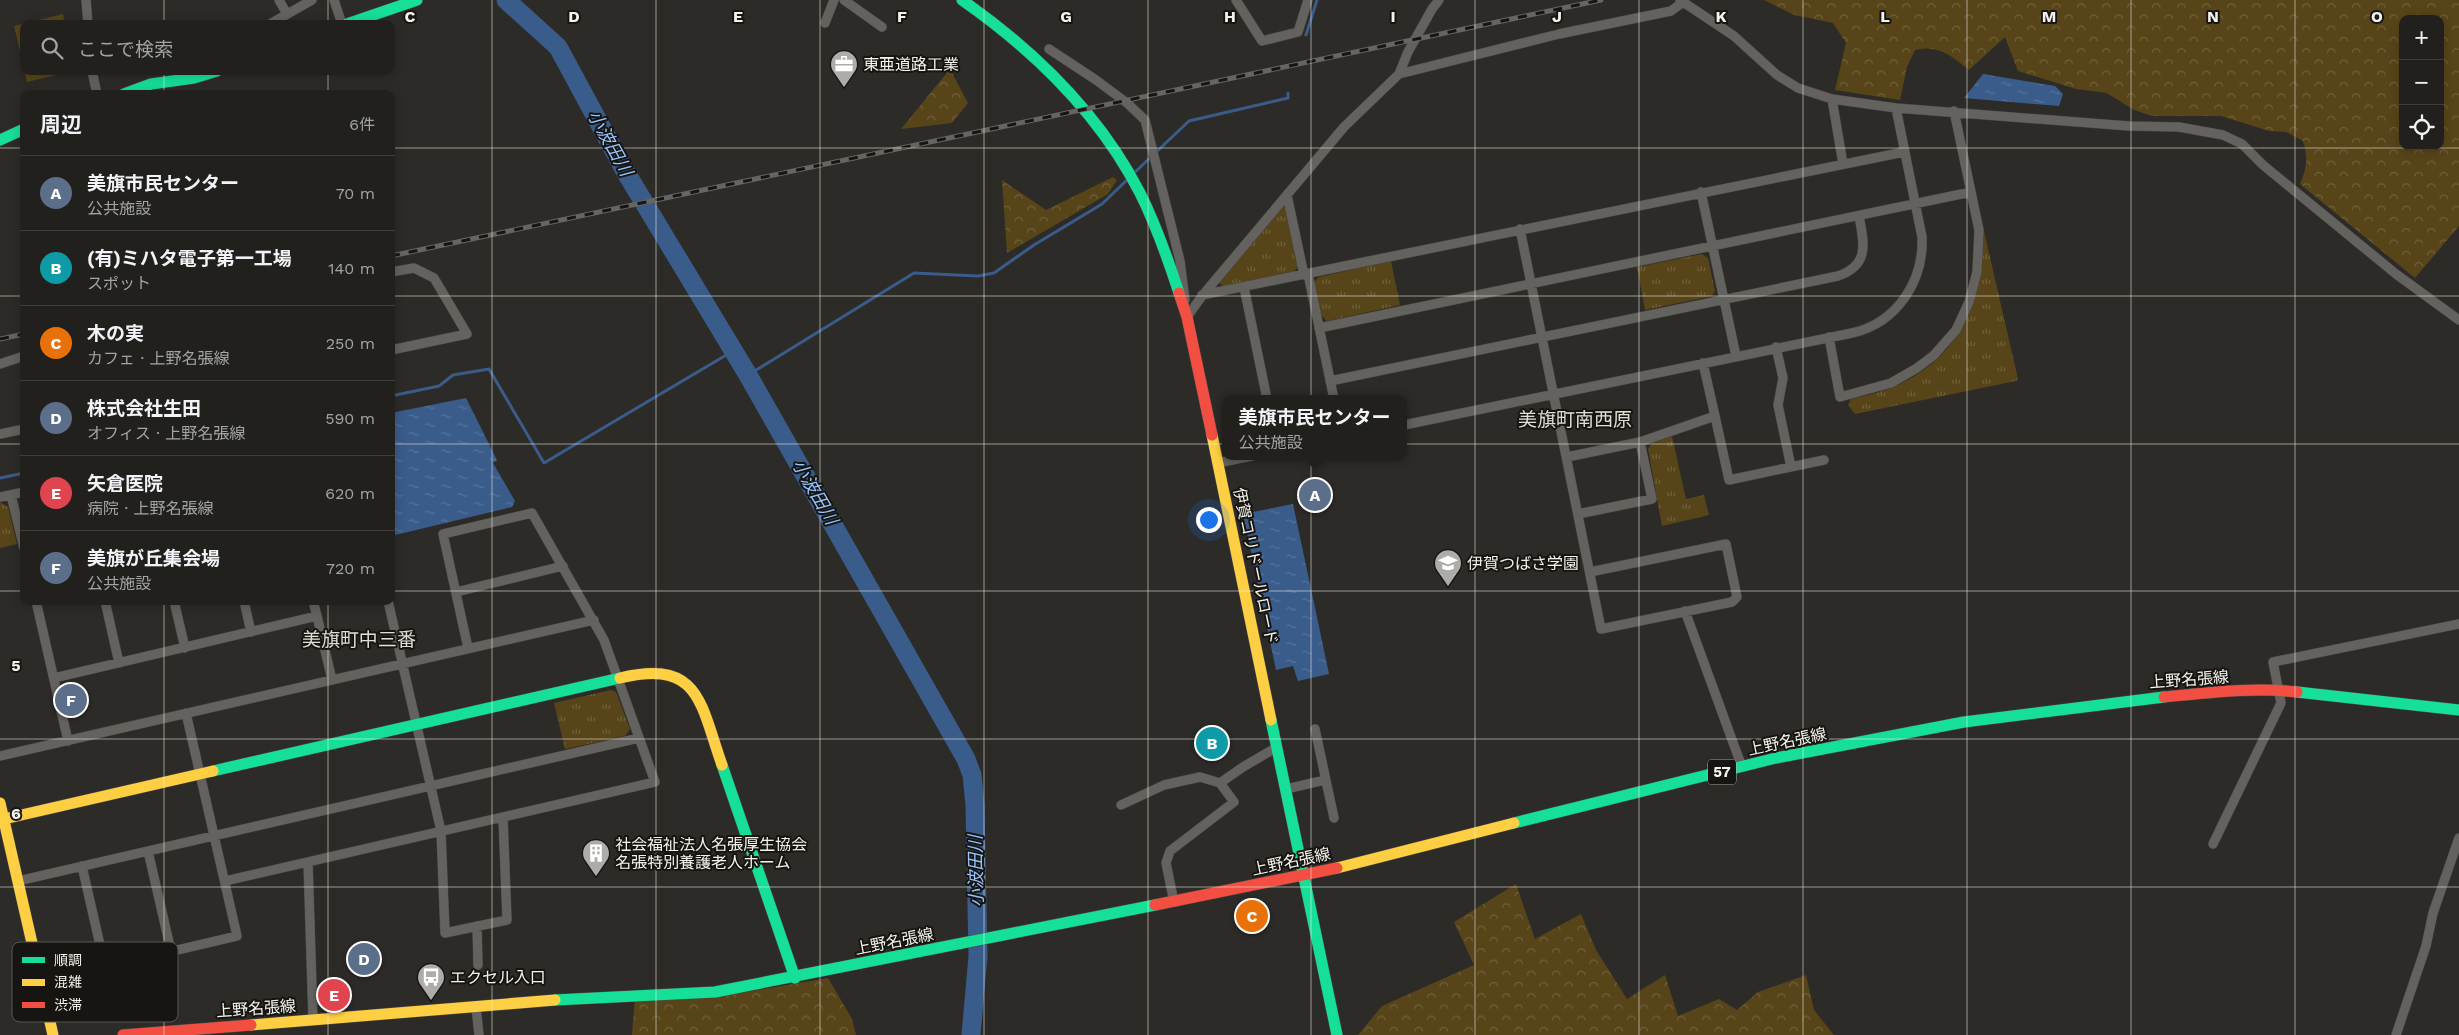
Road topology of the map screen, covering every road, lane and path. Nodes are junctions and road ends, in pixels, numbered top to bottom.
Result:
1 (86, 0) edge
2 (279, 0) edge
3 (312, 0) edge
4 (334, 0) edge
5 (417, 0) edge
6 (834, 0) edge
7 (844, 0) edge
8 (962, 0) edge
9 (1236, 0) edge
10 (1308, 0) edge
11 (1439, 0) edge
12 (1681, 1) edge
13 (287, 14) junction
14 (88, 20) edge
15 (277, 20) edge
16 (341, 20) edge
17 (359, 20) edge
18 (825, 23) dead end
19 (882, 27) dead end
20 (1048, 49) dead end
21 (1399, 74) junction
22 (93, 75) edge
23 (202, 75) edge
24 (96, 90) edge
25 (135, 90) edge
26 (1832, 99) junction
27 (1896, 108) junction
28 (1954, 111) junction
29 (20, 130) edge
30 (0, 140) edge
31 (1904, 152) junction
32 (1843, 164) junction
33 (1701, 192) junction
34 (1971, 192) junction
35 (1287, 195) junction
36 (1915, 205) junction
37 (1859, 216) junction
38 (1520, 230) junction
39 (1713, 247) junction
40 (395, 271) edge
41 (1306, 274) junction
42 (1531, 283) junction
43 (1244, 287) junction
44 (1202, 296) junction
45 (1723, 299) junction
46 (1187, 317) junction
47 (2459, 320) edge
48 (1319, 328) junction
49 (1542, 337) junction
50 (1829, 337) junction
51 (1776, 347) junction
52 (395, 349) edge
53 (1736, 356) junction
54 (20, 357) edge
55 (1703, 363) junction
56 (0, 364) edge
57 (1330, 381) junction
58 (1554, 393) junction
59 (1266, 395) edge
60 (1333, 395) edge
61 (1714, 416) junction
62 (1407, 424) edge
63 (20, 429) edge
64 (0, 434) edge
65 (1640, 442) junction
66 (1567, 457) junction
67 (1232, 460) edge
68 (1824, 460) dead end
69 (1217, 463) junction
70 (1791, 467) junction
71 (20, 493) edge
72 (11, 495) junction
73 (0, 497) edge
74 (1578, 514) junction
75 (20, 532) edge
76 (563, 566) junction
77 (1590, 572) junction
78 (456, 592) junction
79 (37, 605) edge
80 (106, 605) edge
81 (175, 605) edge
82 (245, 605) edge
83 (314, 605) edge
84 (389, 605) edge
85 (1685, 611) junction
86 (317, 616) junction
87 (594, 620) junction
88 (2459, 624) edge
89 (251, 632) junction
90 (185, 648) junction
91 (468, 648) junction
92 (119, 663) junction
93 (402, 663) junction
94 (54, 678) junction
95 (618, 678) junction
96 (332, 680) junction
97 (2278, 690) junction
98 (2459, 710) edge
99 (186, 713) junction
100 (417, 725) junction
101 (1315, 729) dead end
102 (639, 738) junction
103 (68, 741) junction
104 (1278, 747) junction
105 (0, 756) edge
106 (1742, 767) junction
107 (200, 775) junction
108 (1326, 780) junction
109 (1220, 783) junction
110 (430, 786) junction
111 (1286, 788) junction
112 (0, 803) edge
113 (1121, 805) dead end
114 (503, 818) junction
115 (1334, 818) dead end
116 (2, 820) edge
117 (441, 831) junction
118 (214, 835) junction
119 (2459, 838) edge
120 (2213, 844) dead end
121 (148, 851) junction
122 (308, 862) junction
123 (82, 866) junction
124 (1304, 876) junction
125 (18, 881) junction
126 (225, 881) junction
127 (1174, 902) junction
128 (478, 926) junction
129 (32, 942) edge
130 (99, 942) edge
131 (169, 942) edge
132 (178, 949) edge
133 (478, 965) dead end
134 (795, 978) junction
135 (476, 1007) junction
136 (313, 1020) junction
137 (50, 1022) edge
138 (53, 1035) edge
139 (123, 1035) edge
140 (480, 1035) edge
141 (1337, 1035) edge
142 (2396, 1035) edge

1 - 14 street
2 - 13 street
3 - 13 street
4 - 16 street
5 - 17 street
6 - 18 street
7 - 19 street
8 - 46 street, 伊賀コリドールロード
9 - 10 street
11 - 21 street
12 - 21 street
12 - 26 street
13 - 15 street
20 - 46 street
21 - 35 street
22 - 24 street
23 - 25 street
26 - 27 street
26 - 32 street
27 - 28 street
27 - 31 street
28 - 34 street
28 - 47 street
29 - 30 street
31 - 32 street
31 - 36 street
32 - 33 street
33 - 38 street
33 - 39 street
34 - 36 street
34 - 50 street
35 - 41 street
35 - 44 street
36 - 37 street
36 - 50 street
37 - 39 street
37 - 45 street
38 - 41 street
38 - 42 street
39 - 42 street
39 - 45 street
40 - 52 street
41 - 43 street
41 - 48 street
42 - 48 street
42 - 49 street
43 - 44 street
43 - 59 street
44 - 46 street
45 - 49 street
45 - 53 street
46 - 69 street, 伊賀コリドールロード
48 - 57 street
49 - 57 street
49 - 58 street
50 - 51 street
51 - 53 street
51 - 70 street
53 - 55 street
54 - 56 street
55 - 58 street
55 - 61 street
57 - 60 street
58 - 62 street
58 - 66 street
61 - 65 street
61 - 70 street
63 - 64 street
65 - 66 street
65 - 74 street
66 - 74 street
67 - 69 street
68 - 70 street
69 - 104 street, 伊賀コリドールロード
71 - 72 street
72 - 73 street
72 - 75 street
74 - 77 street
76 - 78 street
76 - 78 street
76 - 87 street
77 - 85 street
77 - 85 street
78 - 91 street
79 - 94 street
80 - 92 street
81 - 90 street
82 - 89 street
83 - 86 street
84 - 93 street
85 - 106 street
86 - 89 street
86 - 96 street
87 - 91 street
87 - 95 street
88 - 97 street
89 - 90 street
90 - 92 street
91 - 93 street
92 - 94 street
93 - 96 street
93 - 100 street
94 - 103 street
95 - 100 street
95 - 102 street
95 - 134 street
96 - 99 street
97 - 98 street, 上野名張線 / 57
97 - 106 street, 上野名張線 / 57
97 - 120 street
99 - 103 street
99 - 107 street
100 - 107 street
100 - 110 street
101 - 108 street
102 - 110 street
102 - 114 street
103 - 105 street
104 - 109 street
104 - 111 street, 伊賀コリドールロード
106 - 124 street, 上野名張線 / 57
107 - 116 street
107 - 118 street
108 - 111 street
108 - 115 street
109 - 113 street
109 - 127 street
110 - 117 street
110 - 118 street
111 - 124 street, 伊賀コリドールロード
112 - 116 street
114 - 117 street
114 - 128 street
116 - 125 street
117 - 122 street
117 - 128 street
118 - 121 street
118 - 126 street
119 - 142 street
121 - 123 street
121 - 131 street
122 - 126 street
122 - 136 street
123 - 125 street
123 - 130 street
124 - 127 street, 上野名張線 / 57
124 - 141 street, 伊賀コリドールロード
125 - 129 street
126 - 132 street
127 - 134 street, 上野名張線 / 57
128 - 133 street
134 - 135 street, 上野名張線 / 57
135 - 136 street, 上野名張線 / 57
135 - 140 street
136 - 139 street, 上野名張線 / 57
137 - 138 street

